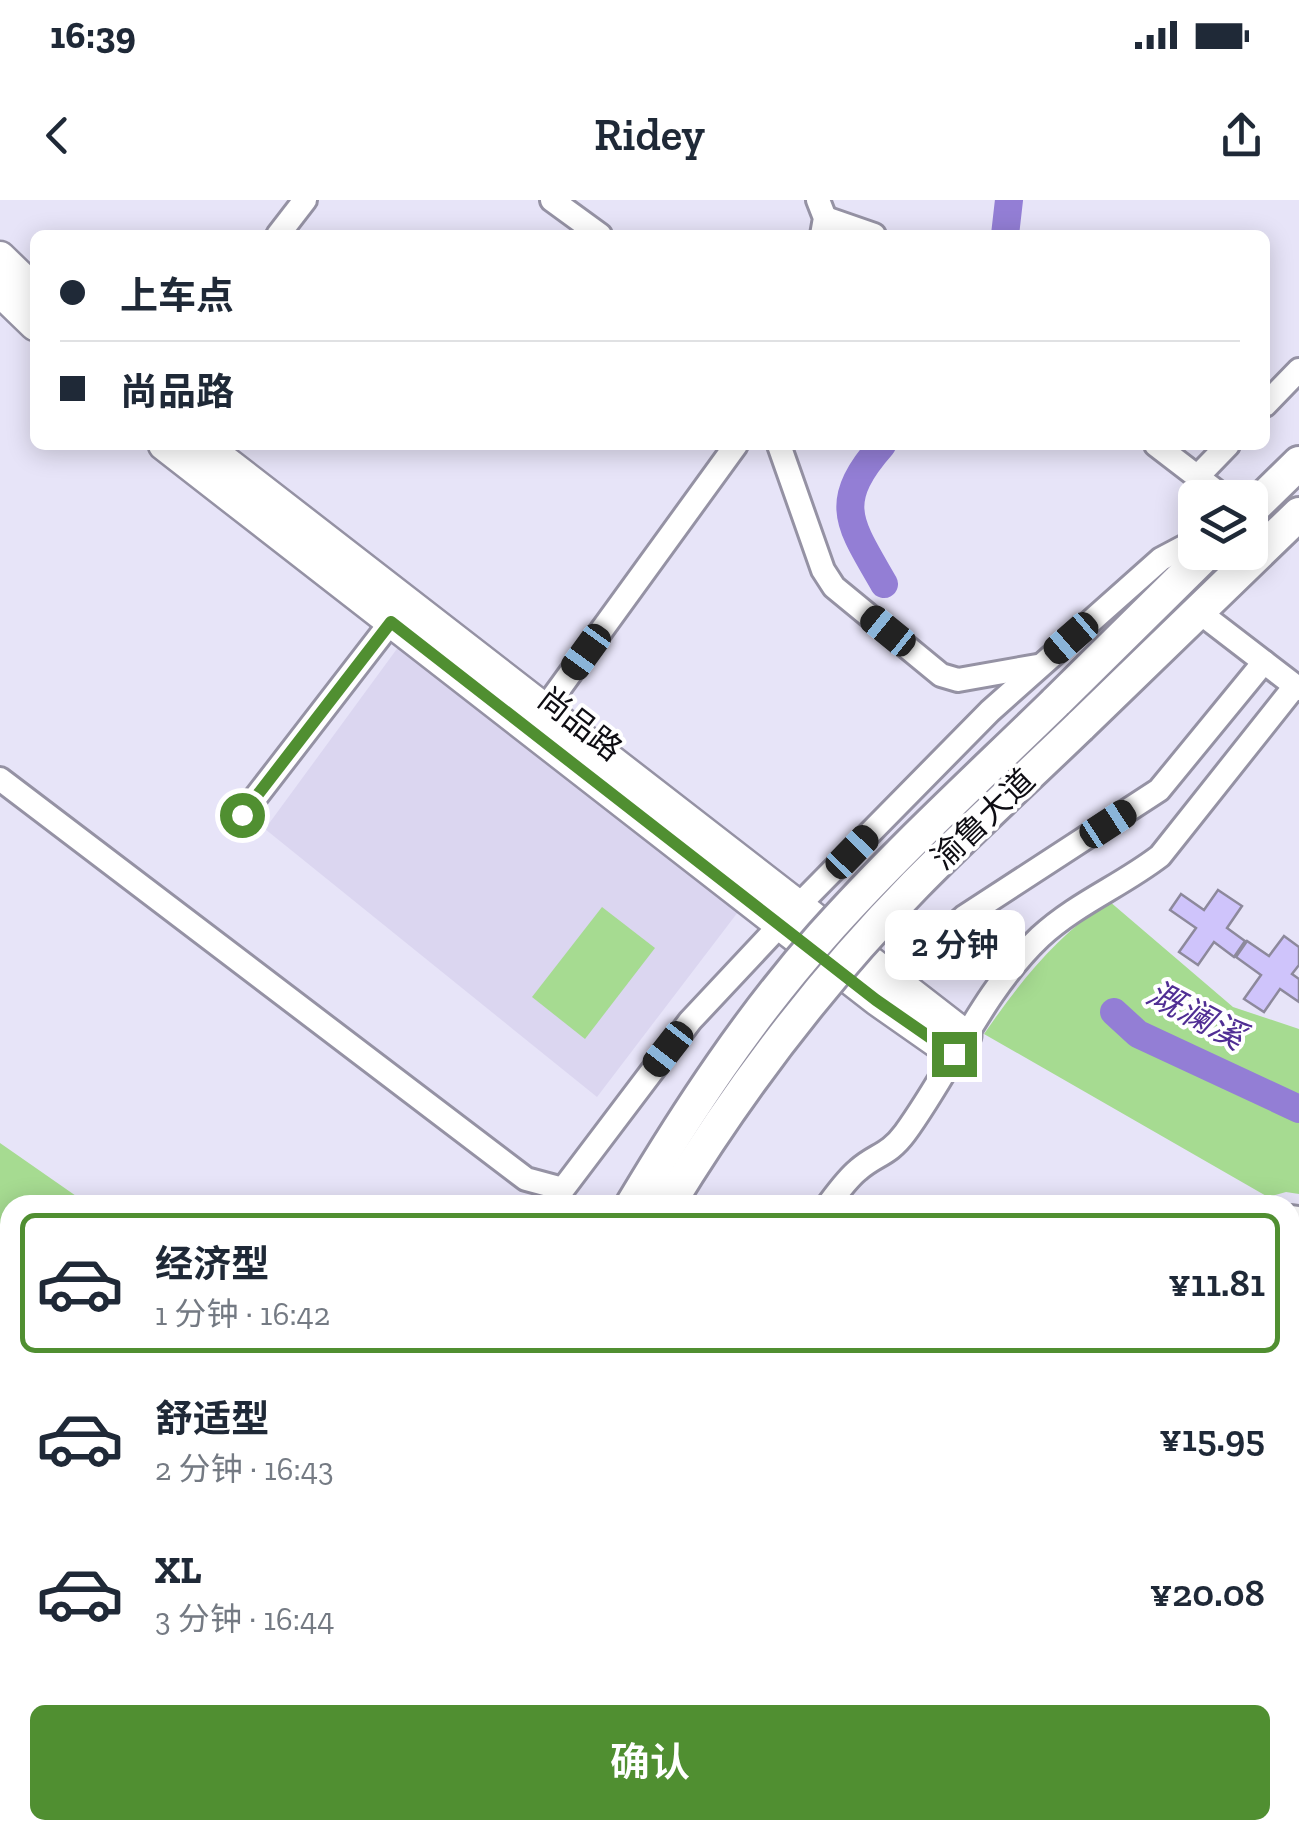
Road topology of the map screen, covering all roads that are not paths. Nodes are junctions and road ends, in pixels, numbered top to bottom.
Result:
1 (304, 200) edge
2 (552, 200) edge
3 (821, 218) edge
4 (282, 230) edge
5 (593, 230) edge
6 (860, 230) edge
7 (0, 257) edge
8 (30, 286) edge
9 (0, 291) edge
10 (30, 320) edge
11 (1299, 370) edge
12 (1270, 401) edge
13 (170, 450) edge
14 (210, 450) edge
15 (732, 450) edge
16 (781, 450) edge
17 (1163, 450) edge
18 (1223, 450) edge
19 (1299, 463) edge
20 (1198, 476) junction
21 (1203, 480) edge
22 (1268, 493) edge
23 (1299, 514) edge
24 (1178, 550) edge
25 (1190, 570) edge
26 (1199, 612) junction
27 (391, 622) junction
28 (1264, 662) junction
29 (1040, 664) junction
30 (1297, 688) edge
31 (543, 711) junction
32 (0, 779) edge
33 (242, 815) dead end
34 (789, 916) junction
35 (890, 981) junction
36 (960, 1046) junction
37 (638, 1195) edge
38 (674, 1195) edge
39 (836, 1195) edge

1 - 4 street
2 - 5 street
3 - 6 street
7 - 8 main road
9 - 10 main road
11 - 12 street
13 - 27 main road, 尚品路
14 - 31 main road, 尚品路
15 - 31 street
16 - 29 street
17 - 20 street
18 - 20 street
19 - 22 highway
20 - 21 street
23 - 26 highway, 渝鲁大道
24 - 29 street
25 - 37 highway, 渝鲁大道, bridge
26 - 28 street
26 - 38 highway, 渝鲁大道, bridge
27 - 33 street
27 - 34 main road, 尚品路
28 - 30 street
28 - 35 street
29 - 34 street
30 - 36 street
31 - 34 main road, 尚品路
32 - 34 street
34 - 35 main road, 尚品路
34 - 36 main road, 尚品路
35 - 36 main road, 尚品路
36 - 39 street

